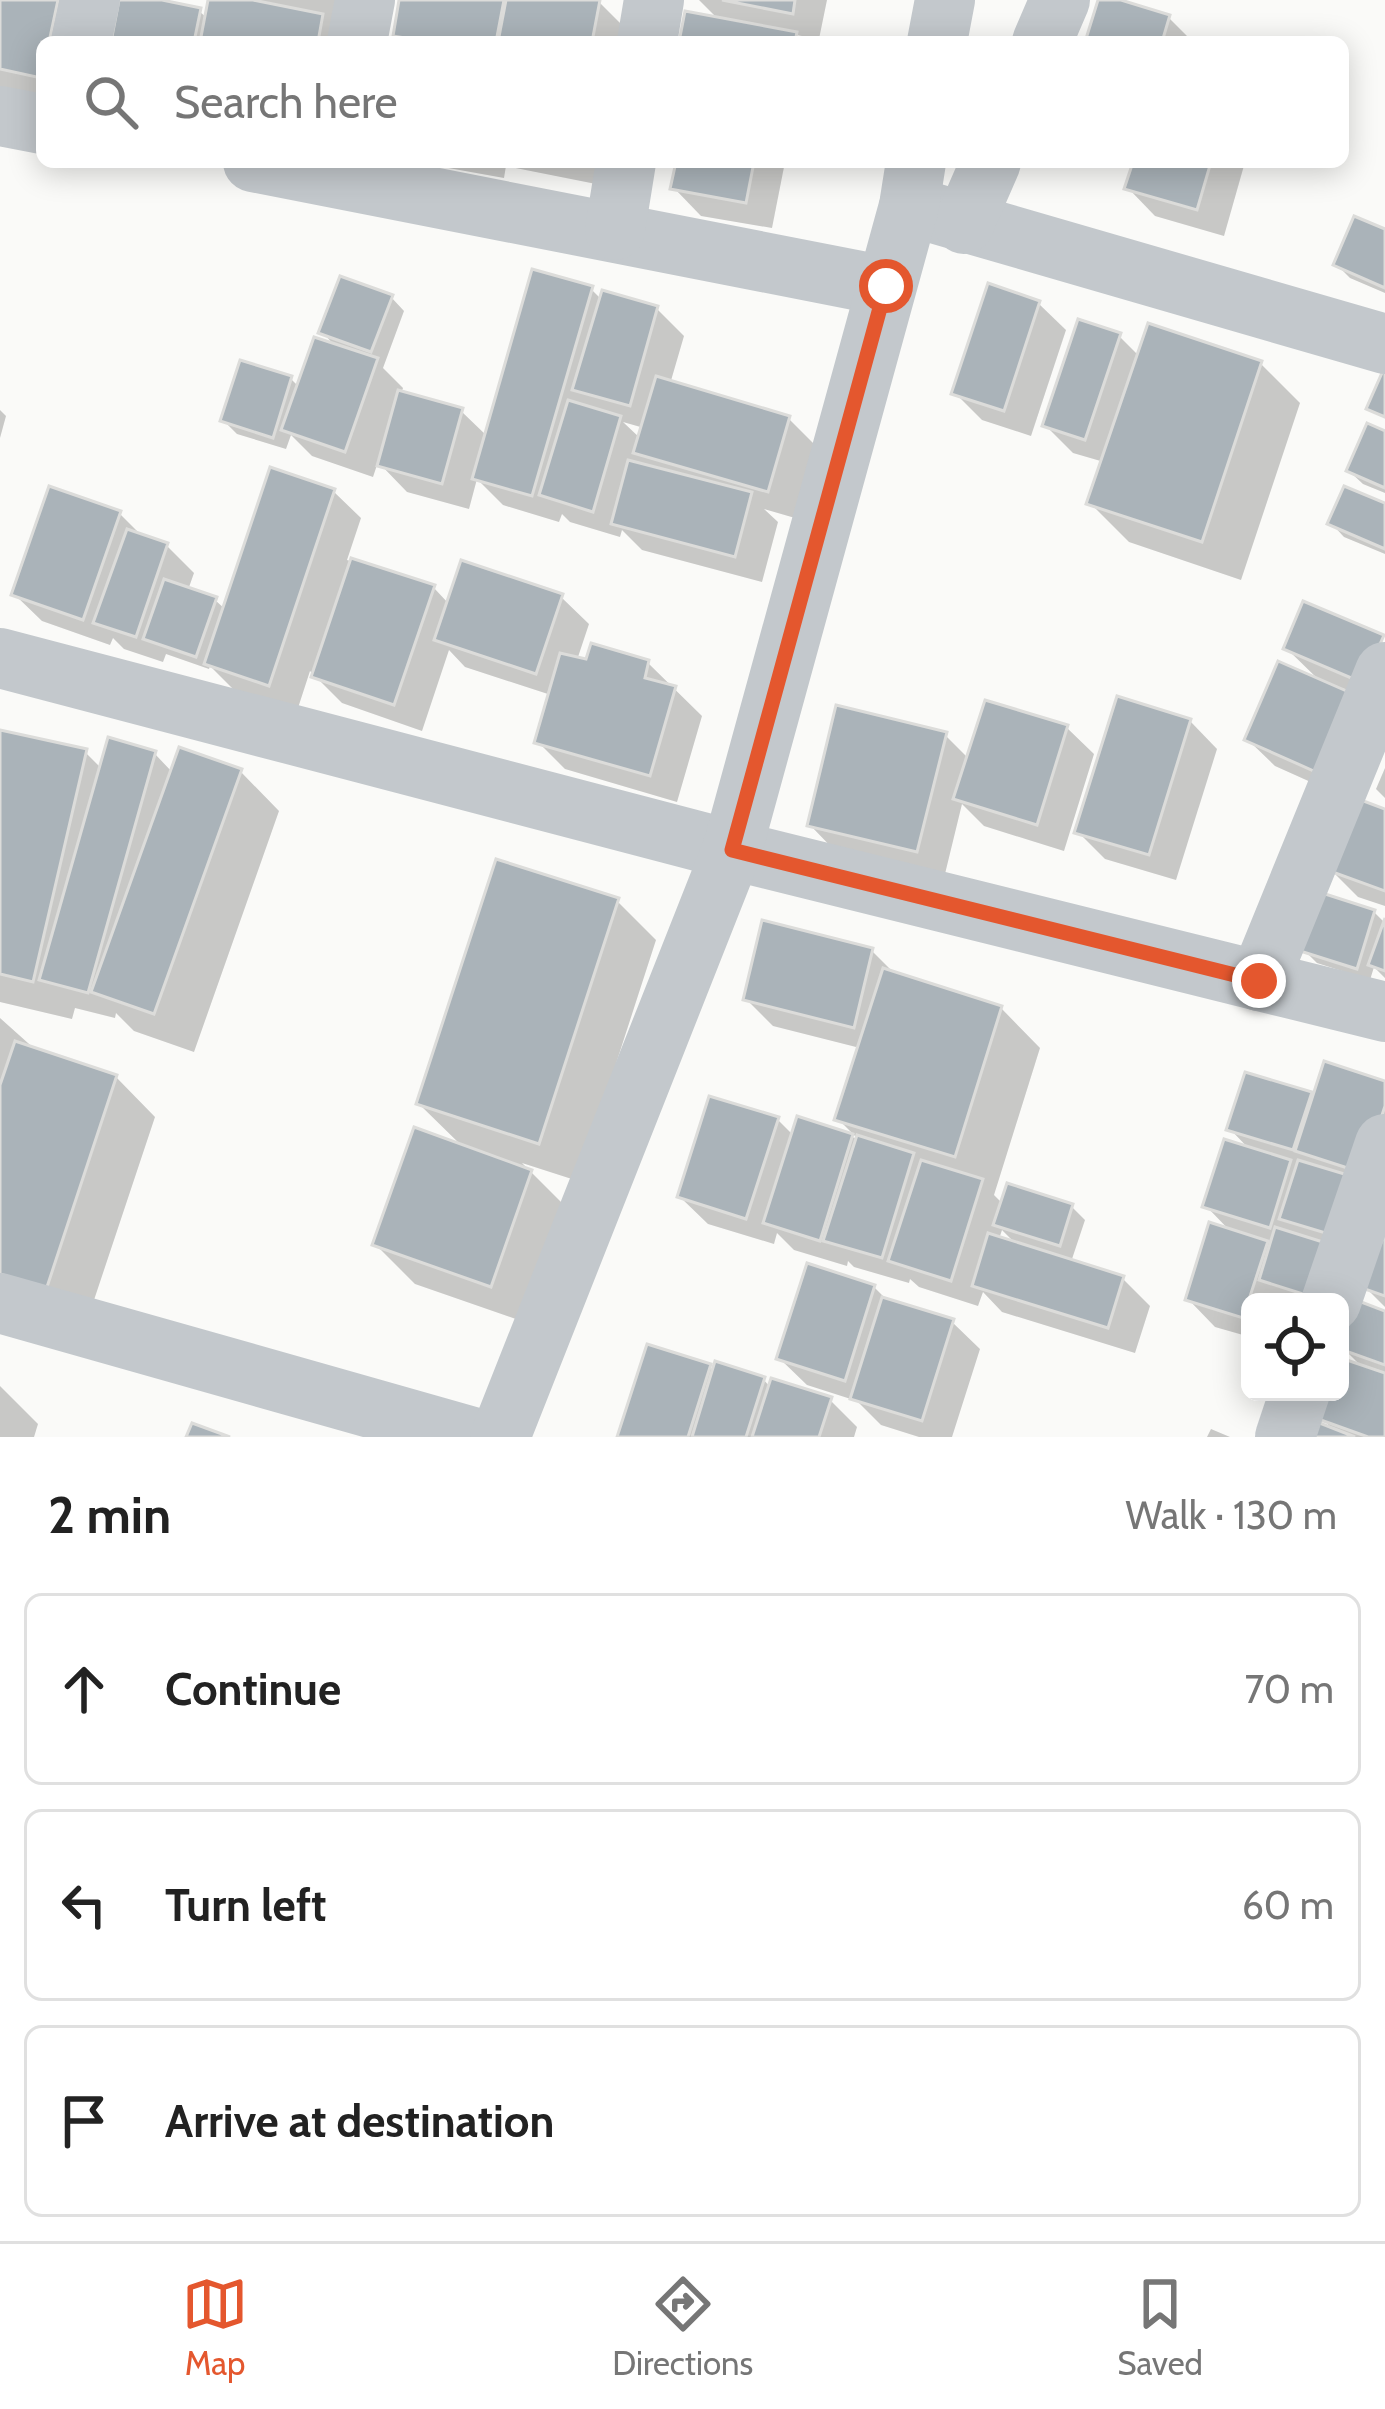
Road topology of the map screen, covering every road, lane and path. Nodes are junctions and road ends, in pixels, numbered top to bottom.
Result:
1 (90, 0) edge
2 (365, 0) edge
3 (654, 0) edge
4 (944, 0) edge
5 (1060, 0) edge
6 (82, 36) edge
7 (358, 36) edge
8 (648, 36) edge
9 (938, 36) edge
10 (1045, 36) edge
11 (0, 116) edge
12 (36, 123) edge
13 (625, 168) edge
14 (981, 168) edge
15 (331, 169) edge
16 (930, 197) edge
17 (615, 230) junction
18 (886, 286) junction
19 (1385, 344) edge
20 (0, 658) edge
21 (1385, 672) edge
22 (732, 850) junction
23 (1259, 981) junction
24 (1385, 1012) edge
25 (1385, 1144) edge
26 (1334, 1293) edge
27 (0, 1303) edge
28 (1297, 1401) edge
29 (472, 1437) edge
30 (500, 1437) edge
31 (1285, 1437) edge

1 - 6 street
2 - 7 street
3 - 8 street
4 - 9 street
5 - 10 street
11 - 12 street
13 - 17 street
14 - 16 street
15 - 17 street
16 - 18 street
16 - 19 street
17 - 18 street
18 - 22 street
20 - 22 street
21 - 23 street
22 - 23 street
22 - 30 street
23 - 24 street
25 - 26 street
27 - 29 street
28 - 31 street

